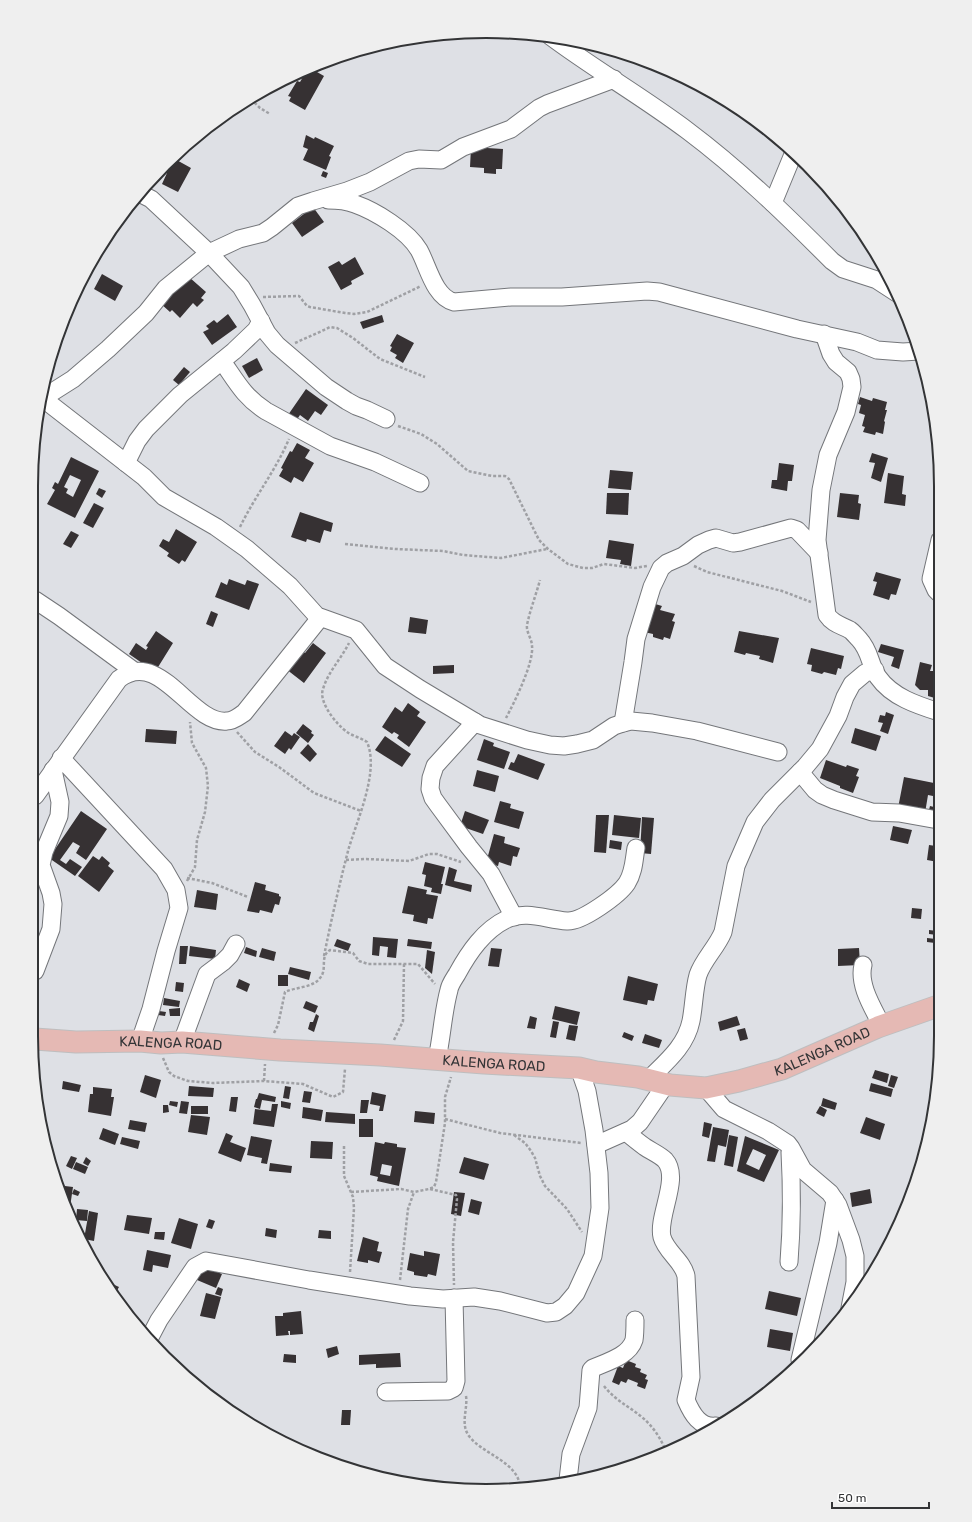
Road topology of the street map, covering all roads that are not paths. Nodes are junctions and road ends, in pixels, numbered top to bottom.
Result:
1 (564, 45) edge
2 (614, 79) junction
3 (791, 158) edge
4 (145, 196) edge
5 (313, 201) junction
6 (773, 202) junction
7 (209, 253) junction
8 (887, 287) edge
9 (261, 321) junction
10 (824, 334) junction
11 (913, 351) edge
12 (222, 361) junction
13 (48, 394) edge
14 (47, 402) edge
15 (386, 419) road end
16 (126, 463) junction
17 (420, 482) dead end
18 (819, 553) junction
19 (934, 566) edge
20 (934, 586) edge
21 (38, 602) edge
22 (320, 618) junction
23 (875, 670) junction
24 (134, 671) junction
25 (934, 710) edge
26 (475, 722) junction
27 (623, 723) junction
28 (778, 752) dead end
29 (57, 764) junction
30 (800, 772) junction
31 (38, 792) edge
32 (934, 819) edge
33 (636, 848) dead end
34 (514, 917) junction
35 (236, 944) dead end
36 (38, 962) edge
37 (863, 965) dead end
38 (934, 1007) edge
39 (882, 1026) junction
40 (38, 1039) edge
41 (140, 1041) junction
42 (182, 1042) junction
43 (447, 1060) junction
44 (579, 1068) junction
45 (657, 1082) junction
46 (706, 1088) junction
47 (626, 1132) junction
48 (596, 1145) junction
49 (789, 1145) junction
50 (835, 1200) junction
51 (789, 1262) dead end
52 (853, 1292) edge
53 (454, 1298) junction
54 (635, 1320) dead end
55 (152, 1334) edge
56 (801, 1355) edge
57 (386, 1392) dead end
58 (708, 1425) edge
59 (568, 1476) edge

1 - 2 street
2 - 5 street
2 - 6 street
3 - 6 street
4 - 7 street
5 - 7 street
5 - 10 street
6 - 8 street
7 - 9 street
7 - 13 street
9 - 12 street
9 - 15 street
10 - 11 street
10 - 18 street
12 - 16 street
12 - 17 street
14 - 16 street
16 - 22 street
18 - 23 street
18 - 27 street
19 - 20 street
21 - 24 street
22 - 24 street
22 - 26 street
23 - 25 street
23 - 30 street
24 - 29 street
26 - 27 street
26 - 34 street
27 - 28 street
29 - 31 street
29 - 36 street
29 - 41 street
30 - 32 street
30 - 45 street
33 - 34 street
34 - 43 street
35 - 42 street
37 - 39 street
38 - 39 main road, KALENGA ROAD
39 - 46 main road, KALENGA ROAD
40 - 41 main road, KALENGA ROAD
41 - 42 main road, KALENGA ROAD
42 - 43 main road, KALENGA ROAD
43 - 44 main road, KALENGA ROAD
44 - 45 main road, KALENGA ROAD
44 - 48 street
45 - 46 main road, KALENGA ROAD
45 - 47 street
46 - 49 street
47 - 48 street
47 - 58 street
48 - 53 street
49 - 50 street
49 - 51 street
50 - 52 street
50 - 56 street
53 - 55 street
53 - 57 street
54 - 59 street

